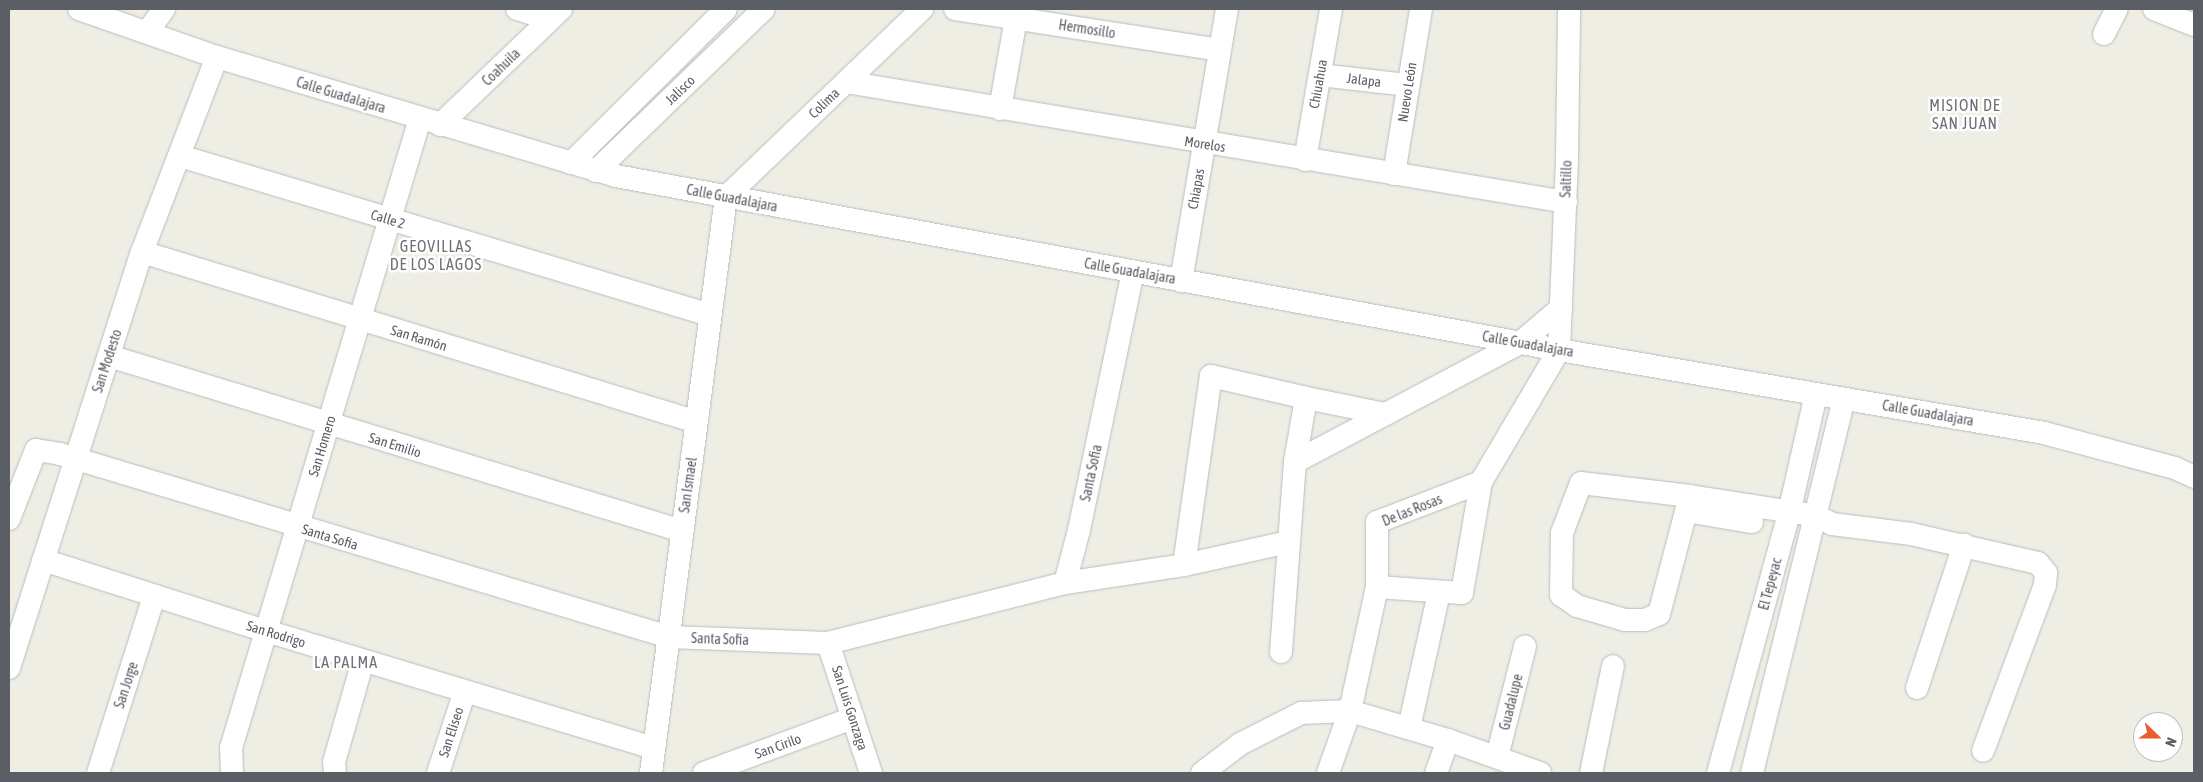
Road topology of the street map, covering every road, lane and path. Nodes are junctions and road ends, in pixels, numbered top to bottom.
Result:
1 (79, 9) edge
2 (164, 9) edge
3 (517, 9) edge
4 (726, 9) edge
5 (764, 9) edge
6 (922, 9) edge
7 (955, 9) edge
8 (1227, 9) edge
9 (1331, 9) edge
10 (1421, 9) edge
11 (1569, 9) edge
12 (2117, 9) edge
13 (2154, 9) edge
14 (555, 14) edge
15 (1016, 18) junction
16 (2194, 25) edge
17 (148, 31) junction
18 (2104, 34) dead end
19 (1220, 50) junction
20 (217, 57) junction
21 (1320, 75) junction
22 (846, 82) junction
23 (1408, 85) junction
24 (1000, 109) junction
25 (430, 122) junction
26 (1204, 144) junction
27 (180, 156) junction
28 (1305, 160) junction
29 (571, 163) junction
30 (596, 170) junction
31 (1394, 174) junction
32 (726, 197) junction
33 (1566, 202) junction
34 (390, 220) junction
35 (142, 252) junction
36 (1133, 272) junction
37 (1181, 281) junction
38 (1561, 308) junction
39 (710, 315) junction
40 (360, 320) junction
41 (1520, 343) junction
42 (1559, 350) junction
43 (108, 356) junction
44 (1816, 394) junction
45 (1306, 398) junction
46 (1844, 399) junction
47 (1385, 414) junction
48 (697, 422) junction
49 (328, 425) junction
50 (76, 457) junction
51 (1295, 462) junction
52 (2194, 477) edge
53 (1481, 482) junction
54 (15, 483) edge
55 (1688, 504) junction
56 (9, 518) edge
57 (1787, 520) junction
58 (1820, 525) junction
59 (298, 528) junction
60 (682, 531) junction
61 (1289, 542) junction
62 (1964, 545) junction
63 (43, 560) junction
64 (1184, 565) junction
65 (1065, 582) junction
66 (1377, 587) junction
67 (1440, 593) junction
68 (154, 596) junction
69 (266, 631) junction
70 (668, 637) junction
71 (828, 643) junction
72 (1525, 646) dead end
73 (1281, 652) dead end
74 (364, 660) junction
75 (1613, 666) dead end
76 (9, 668) edge
77 (1917, 688) dead end
78 (465, 691) junction
79 (1350, 711) junction
80 (853, 718) junction
81 (1409, 728) junction
82 (1448, 740) junction
83 (1240, 744) junction
84 (654, 748) junction
85 (1983, 751) dead end
86 (1497, 758) junction
87 (98, 773) edge
88 (232, 773) edge
89 (335, 773) edge
90 (438, 773) edge
91 (651, 773) edge
92 (704, 773) edge
93 (871, 773) edge
94 (1202, 773) edge
95 (1230, 773) edge
96 (1328, 773) edge
97 (1436, 773) edge
98 (1540, 773) edge
99 (1591, 773) edge
100 (1718, 773) edge
101 (1752, 773) edge

1 - 17 street, Calle Guadalajara
2 - 17 street
3 - 14 street
4 - 29 street, Jalisco
5 - 30 street, Jalisco
6 - 22 street, Colima
7 - 15 street, Hermosillo
8 - 19 street, Chiapas
9 - 21 street, Chiuahua
10 - 23 street, Nuevo León
11 - 33 street, Saltillo
12 - 18 street
13 - 16 street
14 - 25 street, Coahuila
15 - 19 street, Hermosillo
15 - 24 street
17 - 20 street, Calle Guadalajara
19 - 26 street, Chiapas
20 - 25 street, Calle Guadalajara
20 - 27 street, San Modesto
21 - 23 street, Jalapa
21 - 28 street, Chiuahua
22 - 24 street, Morelos
22 - 32 street, Colima
23 - 31 street, Nuevo León
24 - 26 street, Morelos
25 - 29 street, Calle Guadalajara
25 - 34 street, San Homero
26 - 28 street, Morelos
26 - 37 street, Chiapas
27 - 34 street, Calle 2
27 - 35 street, San Modesto
28 - 31 street, Morelos
29 - 30 street, Calle Guadalajara
30 - 32 street, Calle Guadalajara
31 - 33 street, Morelos
32 - 36 street, Calle Guadalajara
32 - 39 street, San Ismael
33 - 38 street, Saltillo
34 - 39 street, Calle 2
34 - 40 street, San Homero
35 - 40 street, San Ramón
35 - 43 street, San Modesto
36 - 37 street, Calle Guadalajara
36 - 65 street, Santa Sofia
37 - 41 street, Calle Guadalajara
38 - 41 street
38 - 42 street, Saltillo
39 - 48 street, San Ismael
40 - 48 street, San Ramón
40 - 49 street, San Homero
41 - 42 street, Calle Guadalajara
41 - 47 street
42 - 44 street, Calle Guadalajara
42 - 53 street
43 - 49 street, San Emilio
43 - 50 street, San Modesto
44 - 46 street, Calle Guadalajara
44 - 57 street, El Tepeyac
45 - 47 street
45 - 51 street
45 - 64 street
46 - 52 street, Calle Guadalajara
46 - 58 street, El Tepeyac
47 - 51 street
48 - 60 street, San Ismael
49 - 59 street, San Homero
49 - 60 street, San Emilio
50 - 54 street, Santa Sofia
50 - 59 street, Santa Sofia
50 - 63 street, San Modesto
51 - 61 street
53 - 66 street, De las Rosas
53 - 67 street
54 - 56 street
55 - 55 street
55 - 57 street
57 - 58 street
57 - 100 street, El Tepeyac
58 - 62 street
58 - 101 street, El Tepeyac
59 - 69 street, San Homero
59 - 70 street, Santa Sofia
60 - 70 street, San Ismael
61 - 64 street
61 - 73 street
62 - 77 street
62 - 85 street
63 - 68 street, San Rodrigo
63 - 76 street, San Modesto
64 - 65 street
65 - 71 street, Santa Sofia
66 - 67 street
66 - 79 street
67 - 81 street
68 - 69 street, San Rodrigo
68 - 87 street, San Jorge
69 - 74 street, San Rodrigo
69 - 88 street, San Homero
70 - 71 street, Santa Sofia
70 - 84 street, San Ismael
71 - 80 street, San Luis Gonzaga
72 - 86 street, Guadalupe
74 - 78 street, San Rodrigo
74 - 89 street
75 - 99 street
78 - 84 street, San Rodrigo
78 - 90 street, San Eliseo
79 - 81 street
79 - 83 street
79 - 96 street
80 - 92 street, San Cirilo
80 - 93 street, San Luis Gonzaga
81 - 82 street
82 - 86 street
82 - 97 street
83 - 94 street
83 - 95 street
84 - 91 street, San Ismael
86 - 98 street

